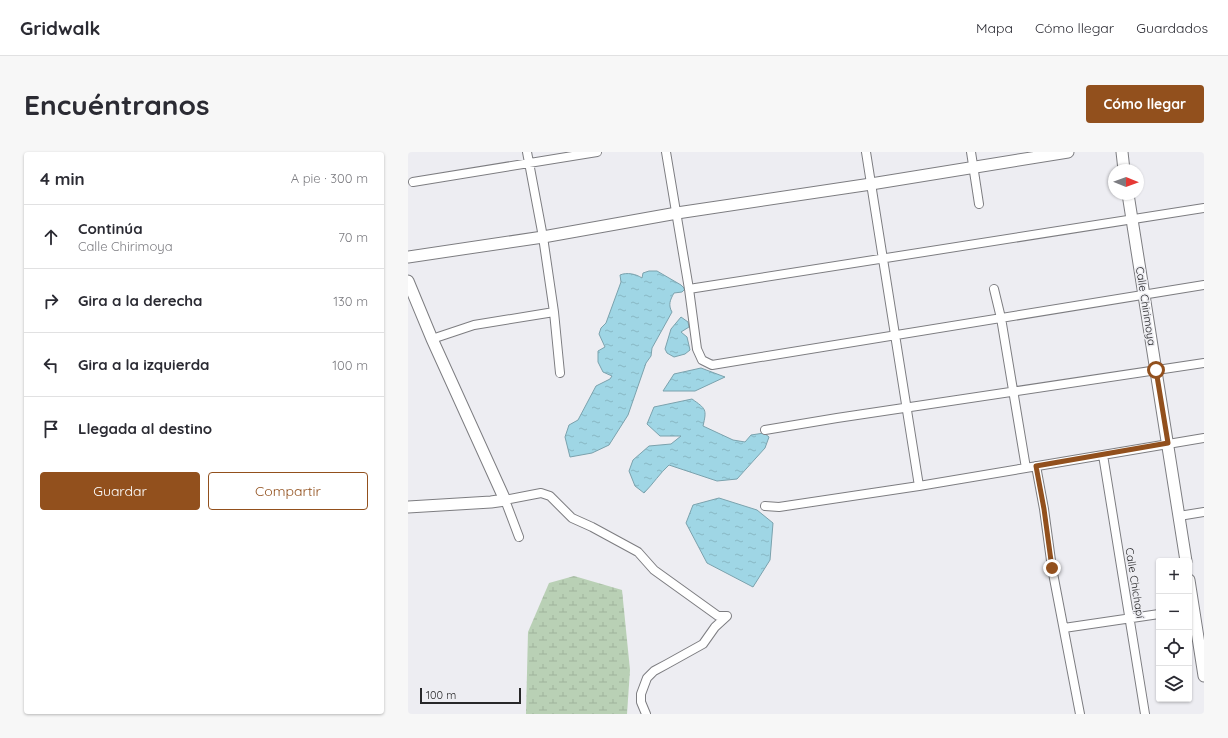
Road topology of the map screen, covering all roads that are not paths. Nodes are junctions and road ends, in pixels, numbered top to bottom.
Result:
1 (527, 152) edge
2 (597, 152) edge
3 (666, 152) edge
4 (866, 152) edge
5 (971, 152) edge
6 (1068, 152) edge
7 (1122, 152) edge
8 (529, 163) junction
9 (1123, 164) edge
10 (973, 167) junction
11 (413, 182) dead end
12 (871, 184) junction
13 (1129, 200) edge
14 (979, 204) dead end
15 (1204, 208) edge
16 (677, 213) junction
17 (1132, 220) junction
18 (543, 236) junction
19 (408, 257) edge
20 (883, 258) junction
21 (408, 281) edge
22 (1204, 285) edge
23 (689, 289) junction
24 (994, 289) dead end
25 (1144, 295) junction
26 (554, 312) junction
27 (1001, 318) junction
28 (895, 334) junction
29 (432, 339) junction
30 (1204, 362) edge
31 (1156, 370) junction
32 (560, 373) dead end
33 (1013, 392) junction
34 (906, 408) junction
35 (766, 430) dead end
36 (1204, 438) edge
37 (1168, 443) junction
38 (1103, 455) junction
39 (1036, 466) junction
40 (1026, 468) junction
41 (919, 486) junction
42 (505, 500) junction
43 (765, 506) dead end
44 (408, 507) edge
45 (1204, 512) edge
46 (1179, 516) junction
47 (519, 537) dead end
48 (1186, 558) edge
49 (1192, 611) edge
50 (1156, 614) edge
51 (1129, 618) junction
52 (1064, 628) junction
53 (1200, 629) edge
54 (1204, 676) edge
55 (646, 714) edge
56 (1080, 714) edge
57 (1145, 714) edge

1 - 8 street
2 - 8 street
3 - 16 street
4 - 12 street
5 - 10 street
6 - 10 street
7 - 9 street
8 - 11 street
8 - 18 street
10 - 12 street
10 - 14 street
12 - 16 street
12 - 20 street
13 - 17 street, Calle Chirimoya
15 - 17 street
16 - 18 street
16 - 23 street
17 - 20 street
17 - 25 street, Calle Chirimoya
18 - 19 street
18 - 26 street
20 - 23 street
20 - 28 street
21 - 29 street
22 - 25 street
23 - 28 street
24 - 27 street
25 - 27 street
25 - 31 street, Calle Chirimoya
26 - 29 street
26 - 32 street
27 - 28 street
27 - 33 street
28 - 34 street
29 - 42 street
30 - 31 street
31 - 33 street
31 - 37 street, Calle Chirimoya
33 - 34 street
33 - 40 street
34 - 35 street
34 - 41 street
36 - 37 street
37 - 38 street
37 - 46 street, Calle Chirimoya
38 - 39 street
38 - 51 street, Calle Chichapí
39 - 40 street
39 - 52 street
40 - 41 street
41 - 43 street
42 - 44 street
42 - 47 street
42 - 55 street
45 - 46 street
46 - 48 street, Calle Chirimoya
49 - 53 street
50 - 51 street
51 - 52 street
51 - 57 street, Calle Chichapí
52 - 56 street
53 - 54 street

